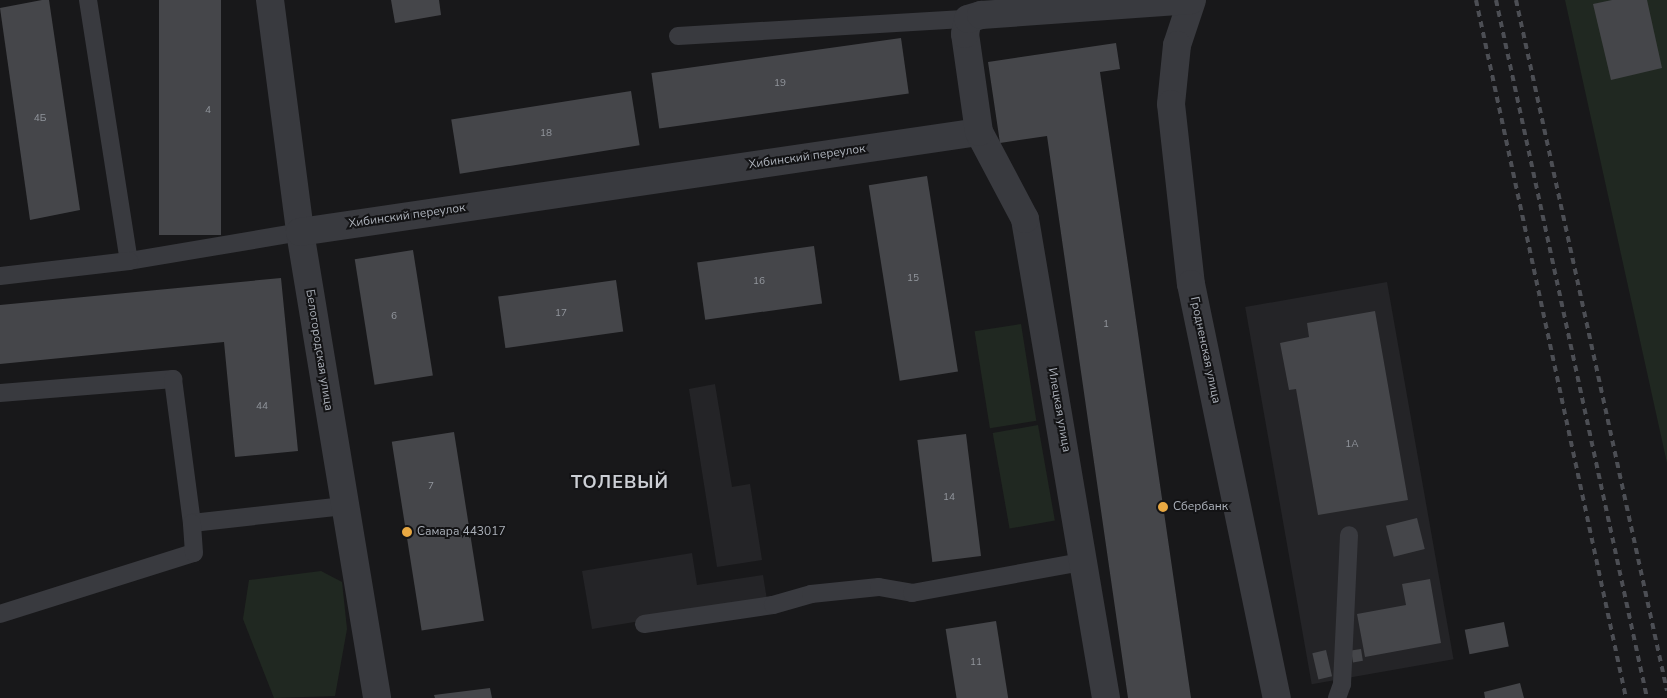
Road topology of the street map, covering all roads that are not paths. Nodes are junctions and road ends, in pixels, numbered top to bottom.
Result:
1 (88, 0) edge
2 (270, 0) edge
3 (1191, 0) edge
4 (1162, 1) edge
5 (968, 19) junction
6 (678, 36) dead end
7 (979, 132) junction
8 (300, 232) junction
9 (129, 261) junction
10 (0, 276) edge
11 (0, 393) edge
12 (344, 506) junction
13 (192, 524) junction
14 (1349, 536) dead end
15 (1086, 561) junction
16 (0, 614) edge
17 (644, 624) dead end
18 (377, 698) edge
19 (1106, 698) edge
20 (1277, 698) edge
21 (1337, 698) edge

1 - 9 lane
2 - 8 street, Белогородская улица
3 - 4 street
3 - 20 street, Гродненская улица
4 - 5 street
5 - 6 lane
5 - 7 street
7 - 8 street, Хибинский переулок
7 - 15 street, Илецкая улица
8 - 9 lane
8 - 12 street, Белогородская улица
9 - 10 lane
11 - 13 lane
12 - 13 lane
12 - 18 street, Белогородская улица
13 - 16 lane
14 - 21 lane
15 - 17 lane
15 - 19 street, Илецкая улица

